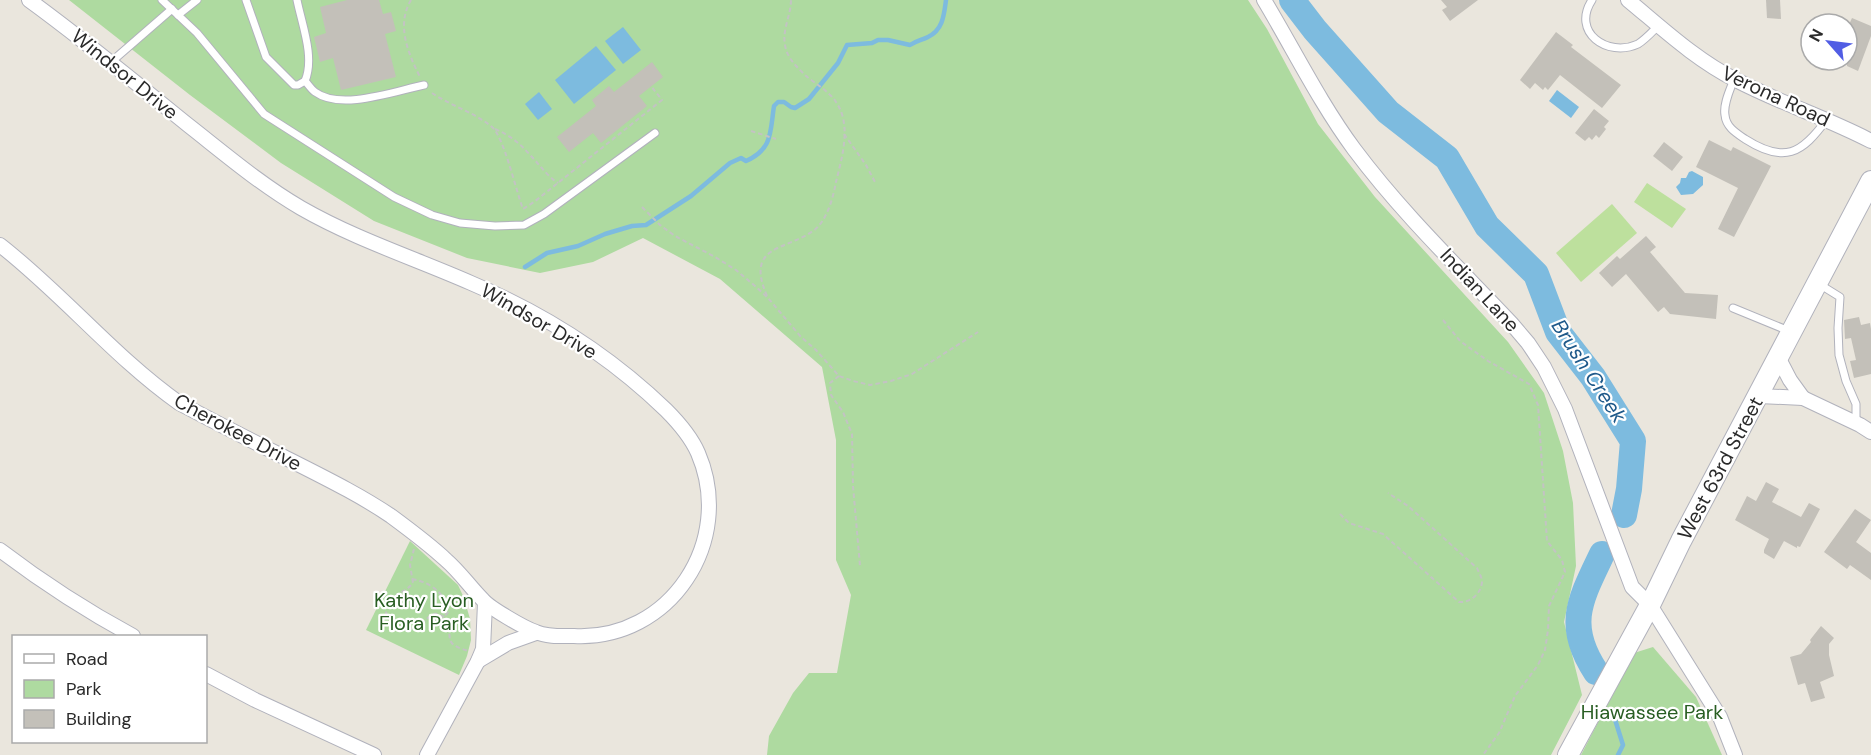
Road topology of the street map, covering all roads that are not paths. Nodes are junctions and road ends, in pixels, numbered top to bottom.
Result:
1 (29, 0) edge
2 (162, 0) edge
3 (197, 0) edge
4 (246, 0) edge
5 (297, 0) edge
6 (1264, 0) edge
7 (1592, 0) edge
8 (1628, 0) edge
9 (175, 12) junction
10 (1659, 25) junction
11 (111, 62) junction
12 (1734, 79) junction
13 (305, 81) junction
14 (424, 85) road end
15 (1827, 119) junction
16 (655, 133) dead end
17 (1871, 141) edge
18 (1871, 181) edge
19 (0, 245) edge
20 (1817, 283) junction
21 (1733, 308) dead end
22 (1791, 332) junction
23 (1778, 357) junction
24 (1759, 396) junction
25 (1803, 398) junction
26 (1856, 423) junction
27 (1871, 432) edge
28 (0, 550) edge
29 (485, 603) junction
30 (1650, 605) junction
31 (536, 633) junction
32 (131, 635) edge
33 (473, 656) junction
34 (207, 675) edge
35 (374, 755) edge
36 (427, 755) edge
37 (1568, 755) edge
38 (1735, 755) edge

1 - 11 street, Windsor Drive
2 - 9 lane
3 - 9 lane
4 - 13 lane
5 - 13 lane
6 - 30 street, Indian Lane
7 - 10 lane
8 - 10 street, Verona Road
9 - 11 lane
9 - 16 lane
10 - 12 street, Verona Road
11 - 31 street, Windsor Drive
12 - 15 street, Verona Road
12 - 15 lane
13 - 14 lane
15 - 17 street, Verona Road
18 - 20 main road, West 63rd Street
19 - 29 street, Cherokee Drive
20 - 22 main road, West 63rd Street
20 - 26 lane
21 - 22 lane
22 - 23 main road, West 63rd Street
23 - 24 main road, West 63rd Street
23 - 25 street
24 - 25 street
24 - 30 main road, West 63rd Street
25 - 26 street
26 - 27 street
28 - 32 street
29 - 31 street, Windsor Drive
29 - 33 street
30 - 37 main road, West 63rd Street
30 - 38 street, Indian Lane
31 - 33 street
33 - 36 street
34 - 35 street

